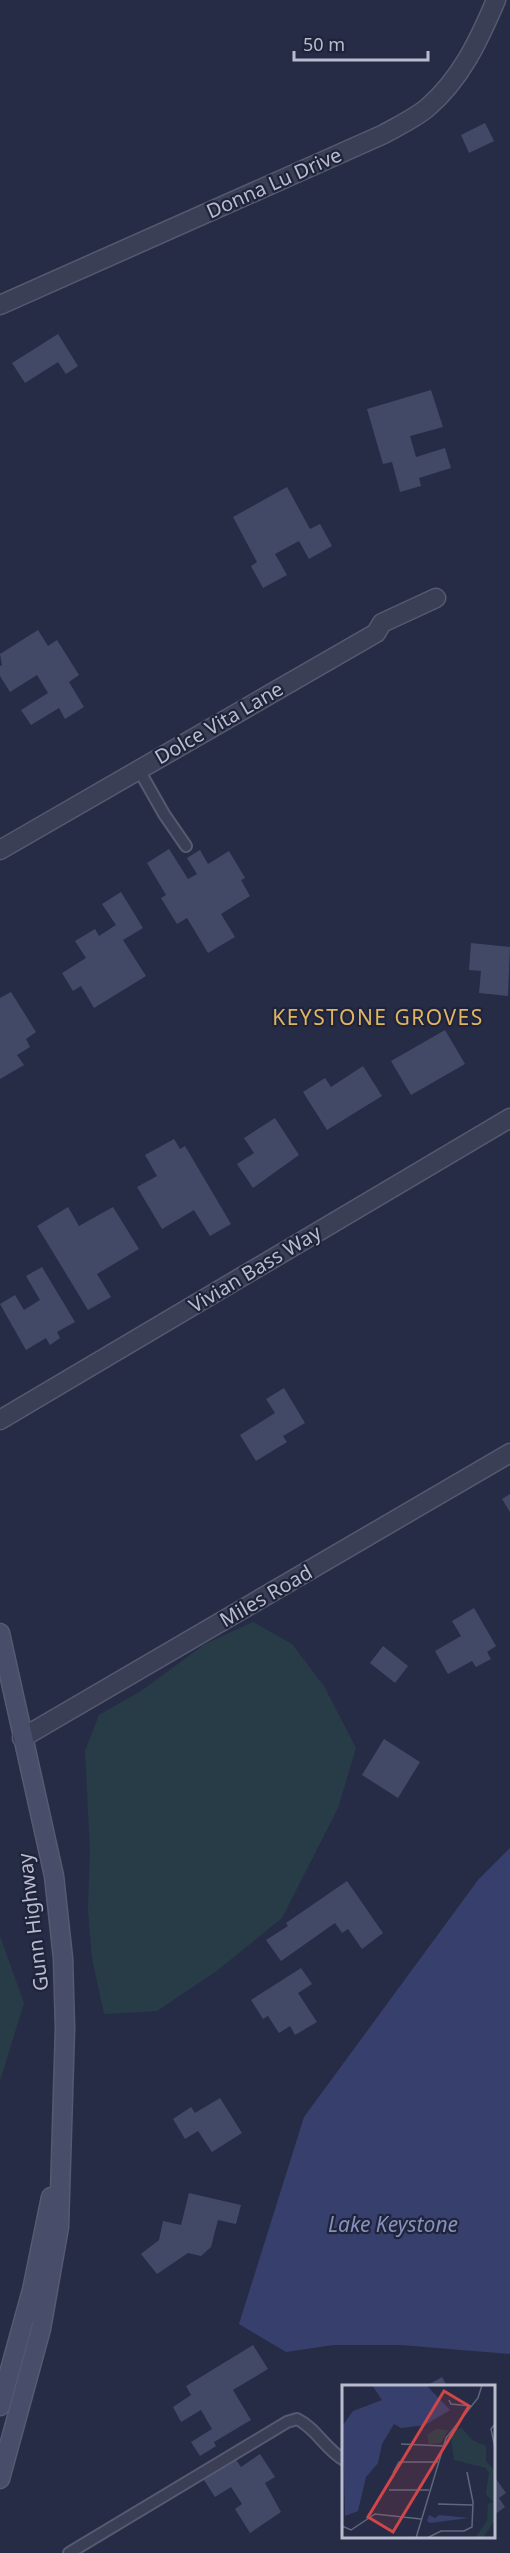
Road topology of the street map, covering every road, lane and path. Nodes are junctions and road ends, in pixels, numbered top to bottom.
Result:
1 (496, 0) edge
2 (0, 305) edge
3 (436, 598) dead end
4 (139, 770) junction
5 (186, 846) dead end
6 (0, 850) edge
7 (510, 1118) edge
8 (0, 1420) edge
9 (510, 1453) edge
10 (0, 1633) edge
11 (22, 1738) junction
12 (62, 2139) junction
13 (0, 2406) edge
14 (4, 2450) edge
15 (342, 2459) edge
16 (0, 2479) edge
17 (69, 2553) edge

1 - 2 street, Donna Lu Drive
3 - 4 street, Dolce Vita Lane
4 - 5 lane
4 - 6 street, Dolce Vita Lane
7 - 8 street, Vivian Bass Way
9 - 11 street, Miles Road
10 - 11 main road, Gunn Highway
11 - 12 main road, Gunn Highway
12 - 13 main road, Gunn Highway
12 - 14 main road, Gunn Highway
14 - 16 main road, Gunn Highway
15 - 17 lane

